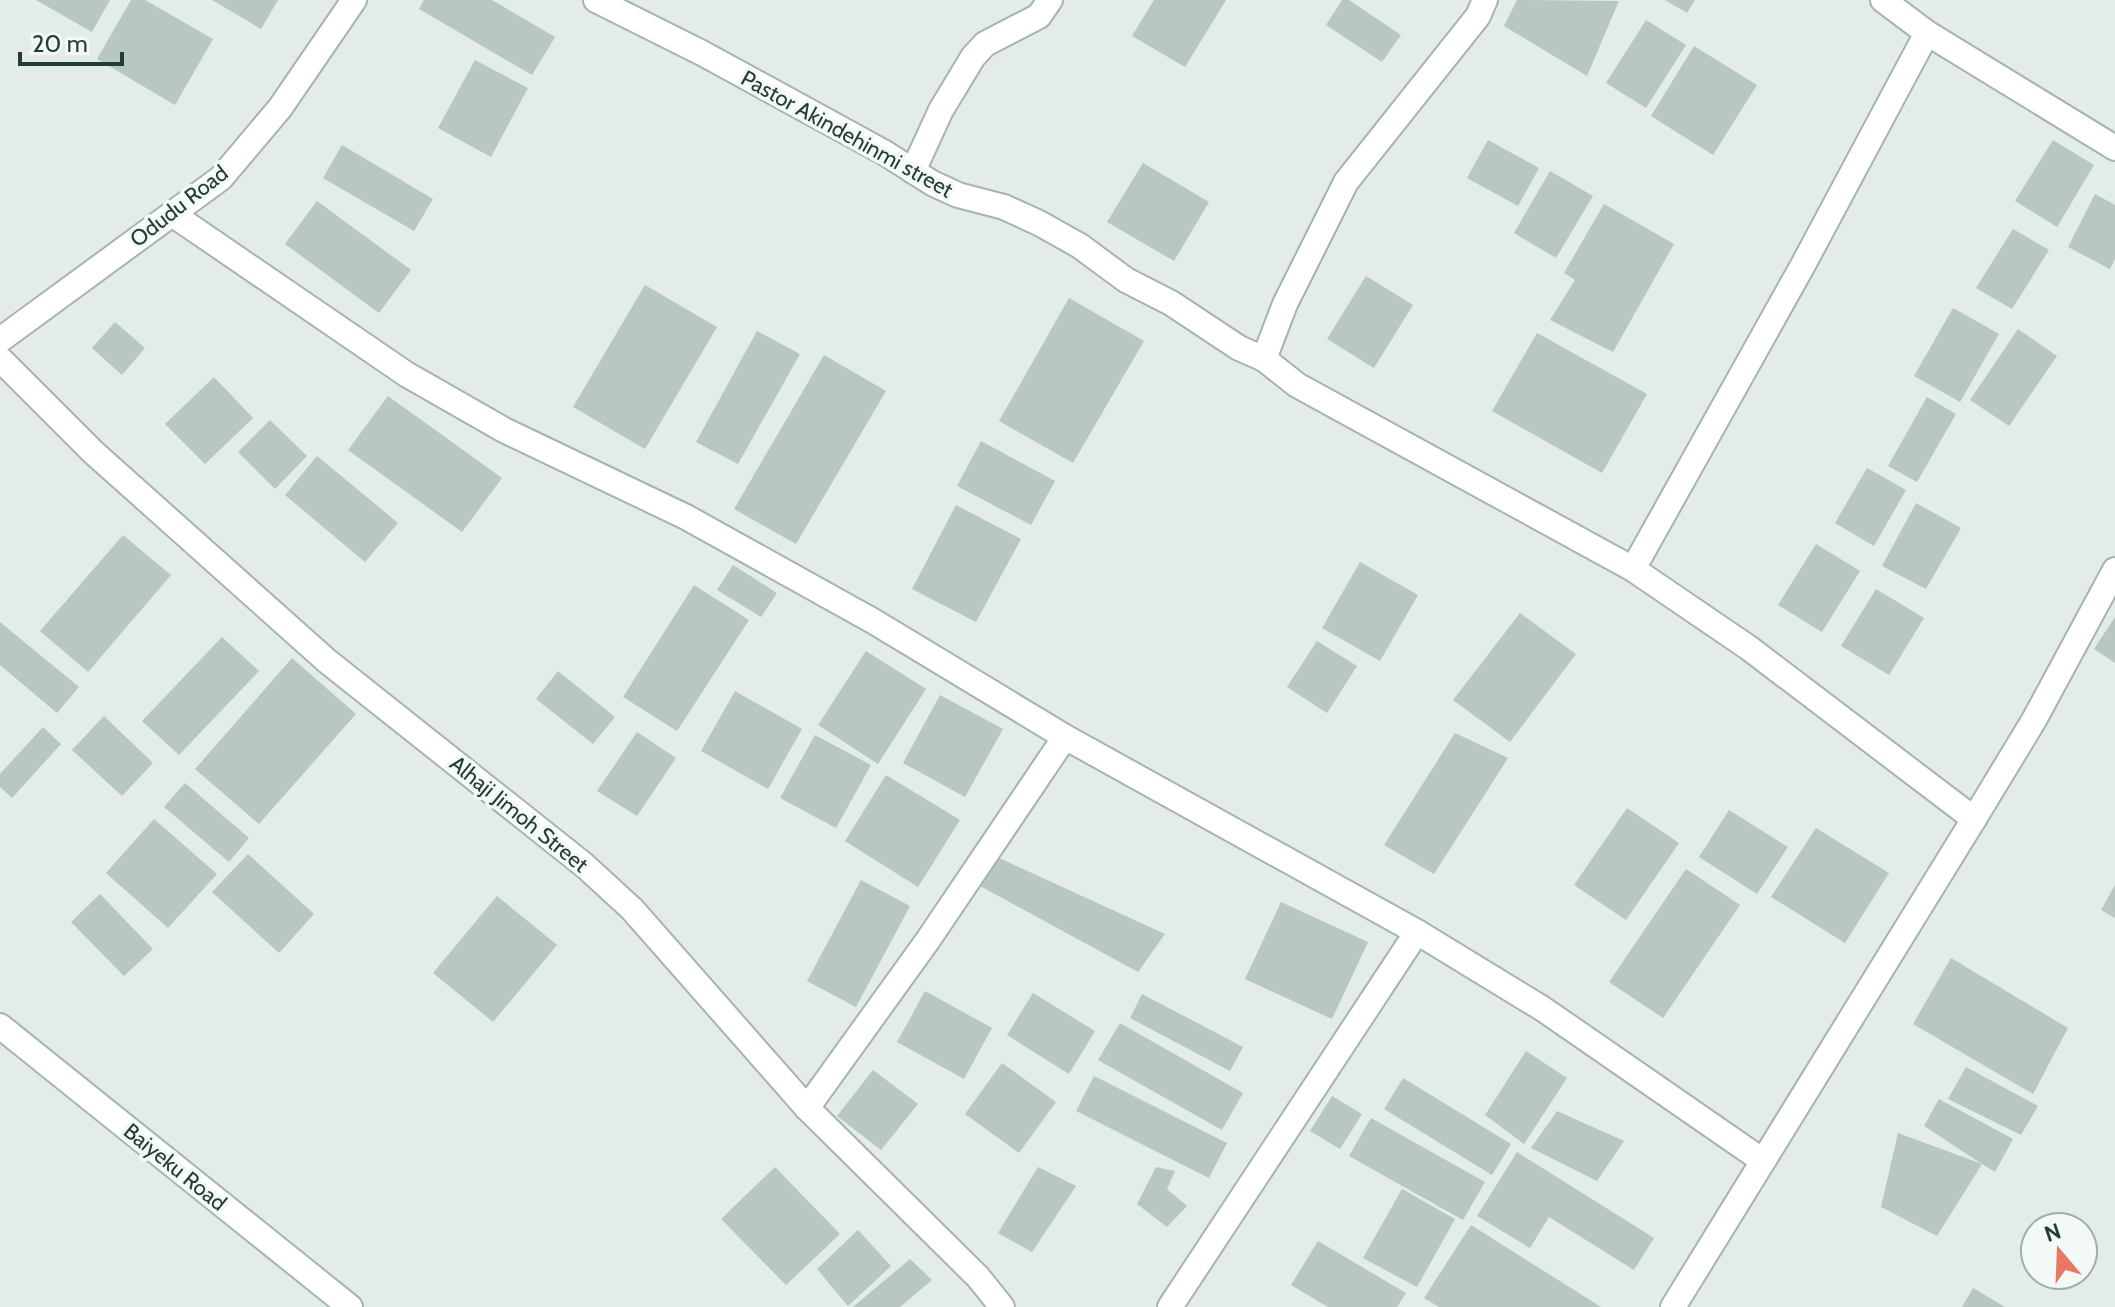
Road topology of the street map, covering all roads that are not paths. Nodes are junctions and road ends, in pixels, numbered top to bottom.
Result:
1 (354, 0) edge
2 (596, 0) edge
3 (1050, 0) edge
4 (1485, 0) edge
5 (1883, 0) edge
6 (1927, 33) junction
7 (2115, 148) edge
8 (913, 171) junction
9 (172, 214) junction
10 (0, 340) edge
11 (0, 359) edge
12 (1264, 359) junction
13 (1633, 569) junction
14 (2115, 570) edge
15 (1065, 737) junction
16 (1974, 819) junction
17 (1417, 932) junction
18 (0, 1026) edge
19 (807, 1108) junction
20 (1763, 1161) junction
21 (350, 1307) edge
22 (1002, 1307) edge
23 (1170, 1307) edge
24 (1673, 1307) edge

1 - 9 street, Odudu Road
2 - 8 street, Pastor Akindehinmi street
3 - 8 street
4 - 12 street
5 - 6 street
6 - 7 street
6 - 13 street
8 - 12 street, Pastor Akindehinmi street
9 - 10 street, Odudu Road
9 - 15 street
11 - 19 street, Alhaji Jimoh Street
12 - 13 street, Pastor Akindehinmi street
13 - 16 street, Pastor Akindehinmi street
14 - 16 street
15 - 17 street
15 - 19 street
16 - 20 street
17 - 20 street
17 - 23 street
18 - 21 street, Baiyeku Road
19 - 22 street, Alhaji Jimoh Street
20 - 24 street

